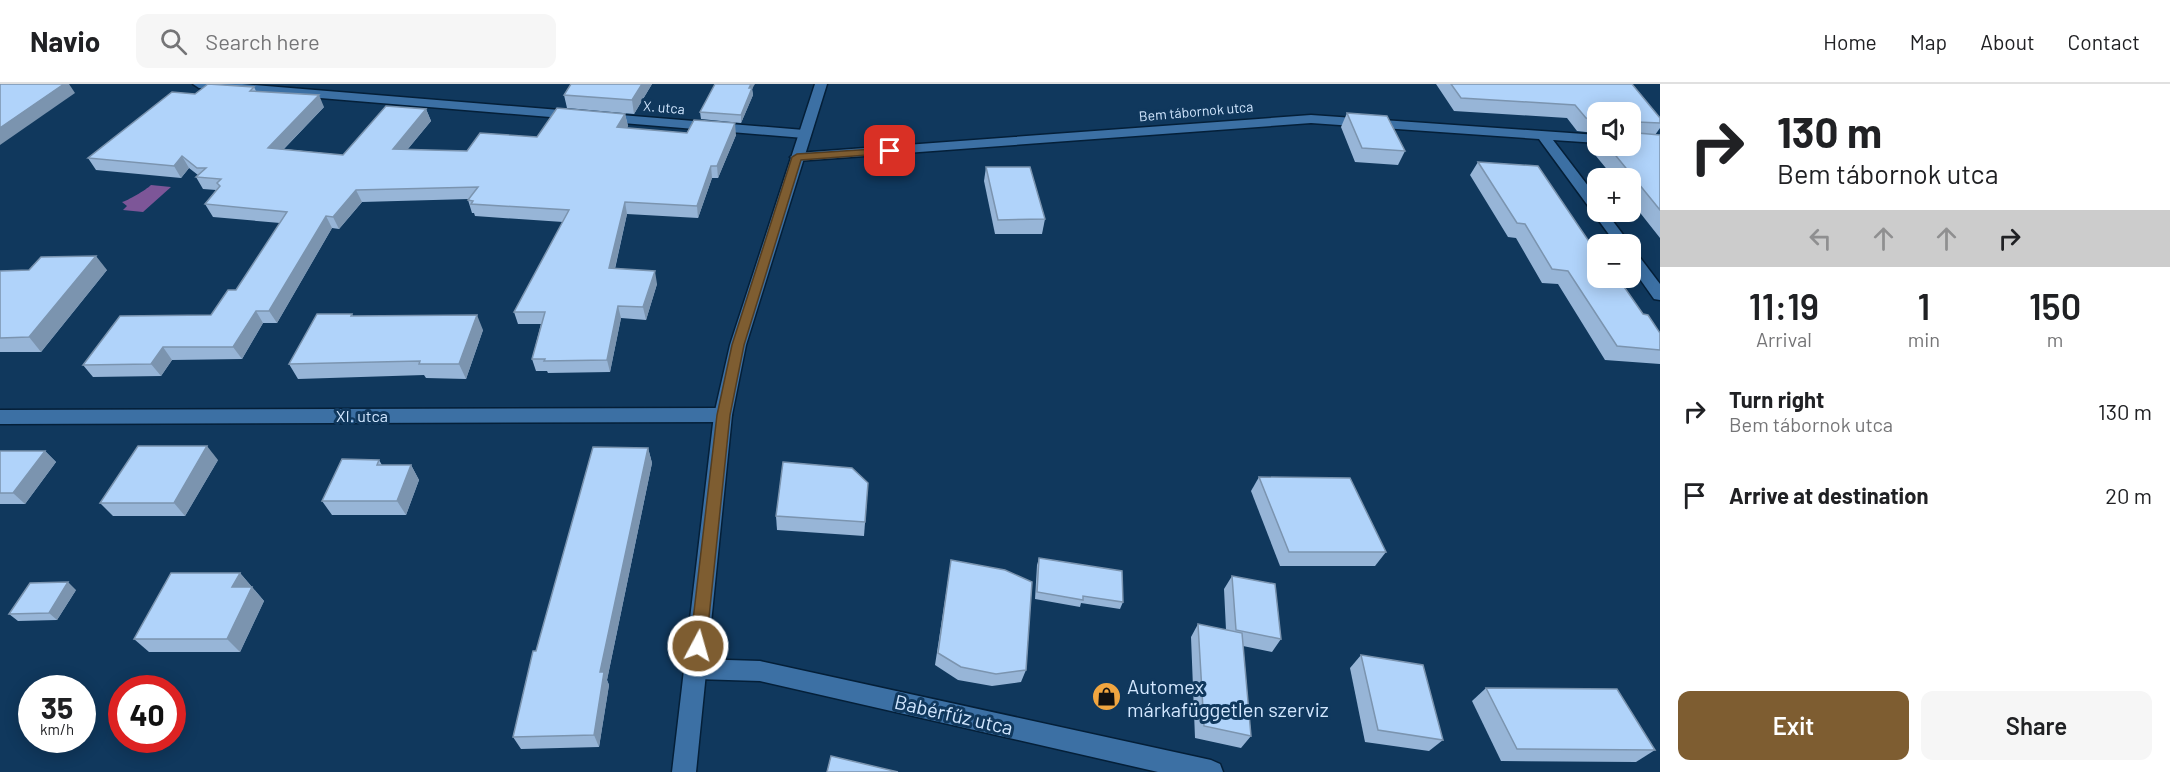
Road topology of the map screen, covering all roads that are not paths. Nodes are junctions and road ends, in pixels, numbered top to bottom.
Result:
1 (199, 84) edge
2 (820, 84) edge
3 (804, 134) junction
4 (1543, 135) junction
5 (1587, 138) edge
6 (797, 157) junction
7 (1587, 195) edge
8 (1641, 269) edge
9 (1660, 295) edge
10 (723, 415) junction
11 (0, 417) edge
12 (696, 669) junction
13 (684, 772) edge
14 (1211, 772) edge

1 - 3 street, X. utca
2 - 3 street
3 - 6 street
4 - 5 street, Bem tábornok utca
4 - 6 street, Bem tábornok utca
4 - 7 street
6 - 10 street
8 - 9 street
10 - 11 street, XI. utca
10 - 12 street
12 - 13 street
12 - 14 street, Babérfűz utca

